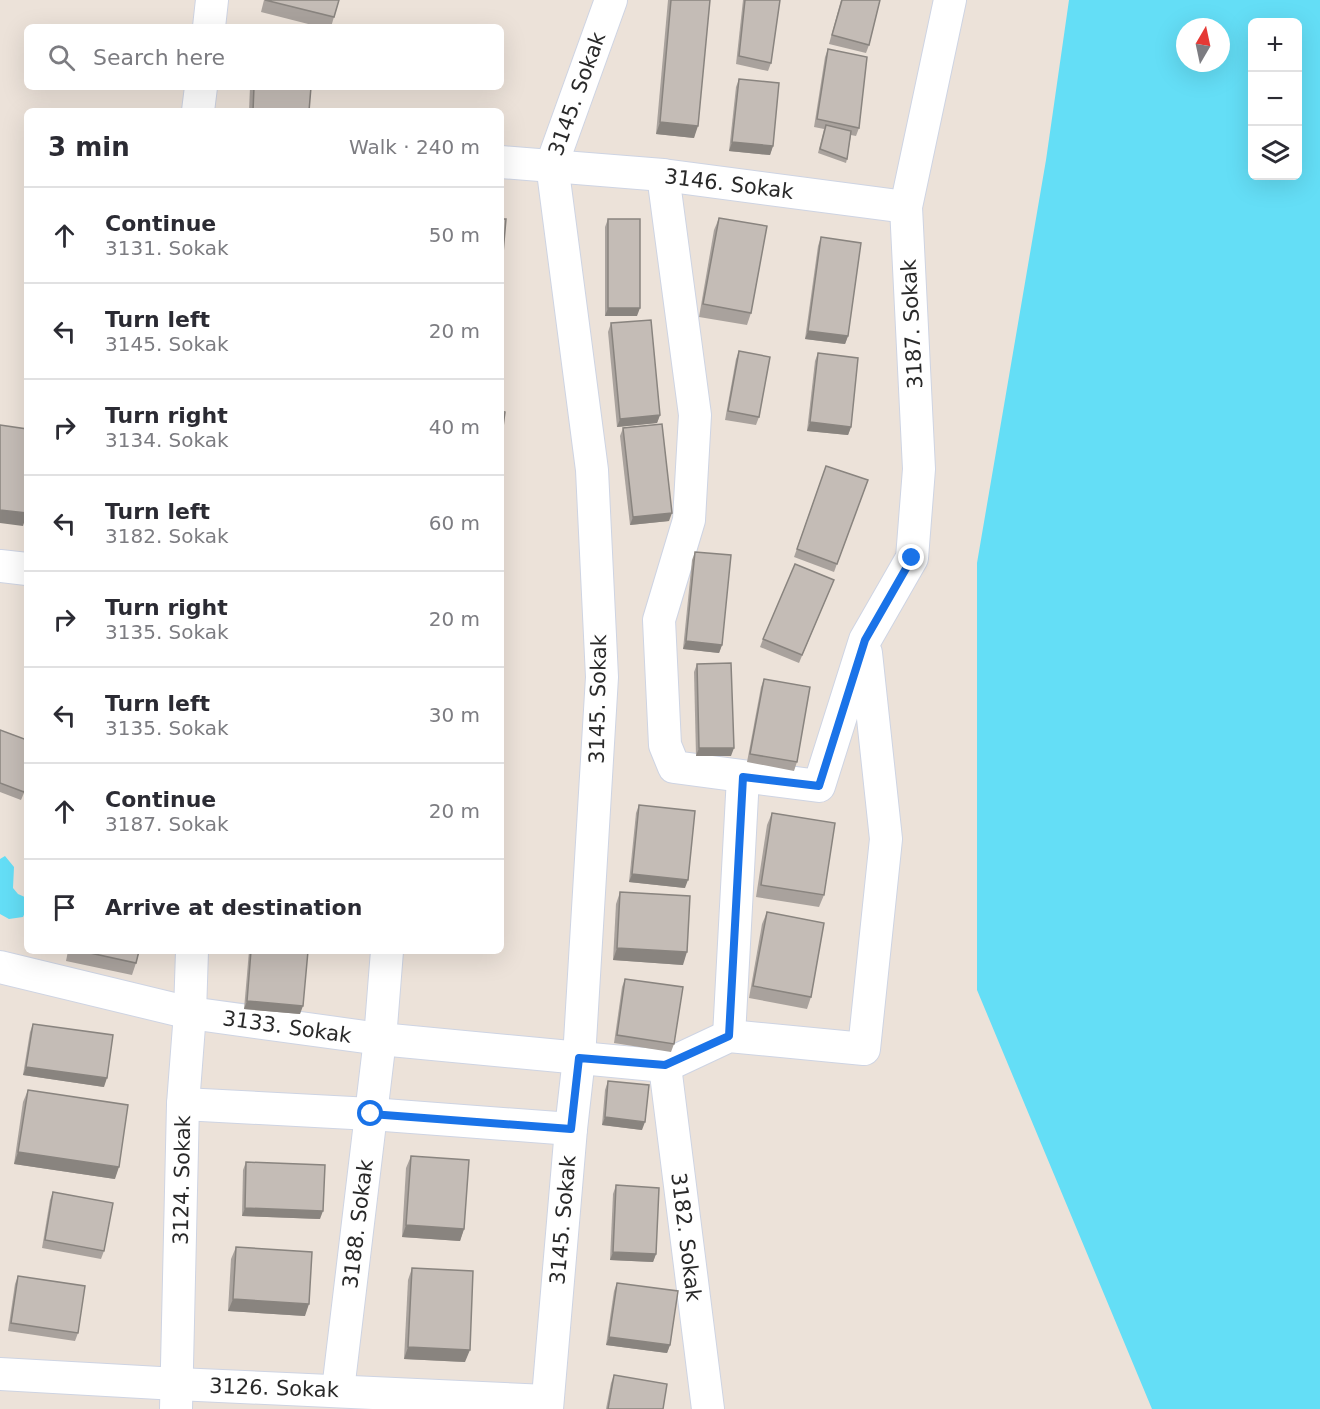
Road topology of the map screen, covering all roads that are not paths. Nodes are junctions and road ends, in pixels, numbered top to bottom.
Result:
1 (212, 0) edge
2 (611, 0) edge
3 (950, 0) edge
4 (208, 24) edge
5 (201, 90) edge
6 (198, 108) edge
7 (504, 162) edge
8 (552, 165) junction
9 (663, 175) junction
10 (906, 207) junction
11 (0, 566) edge
12 (24, 569) edge
13 (865, 640) junction
14 (743, 777) junction
15 (192, 954) edge
16 (387, 954) edge
17 (0, 967) edge
18 (190, 1013) junction
19 (729, 1036) junction
20 (380, 1039) junction
21 (579, 1058) junction
22 (665, 1065) junction
23 (183, 1104) junction
24 (371, 1114) junction
25 (571, 1129) junction
26 (0, 1374) edge
27 (338, 1390) junction
28 (177, 1397) edge
29 (547, 1405) edge
30 (708, 1409) edge

1 - 4 street
2 - 8 street, 3145. Sokak
3 - 10 street, 3187. Sokak
5 - 6 street
7 - 8 street, 3146. Sokak
8 - 9 street, 3146. Sokak
8 - 21 street, 3145. Sokak
9 - 10 street, 3146. Sokak
9 - 14 street
10 - 13 street, 3187. Sokak
11 - 12 street
13 - 14 street, 3187. Sokak
13 - 19 street
14 - 19 street
15 - 18 street, 3124. Sokak
16 - 20 street, 3188. Sokak
17 - 18 street, 3133. Sokak
18 - 20 street, 3133. Sokak
18 - 23 street, 3124. Sokak
19 - 22 street
20 - 21 street, 3133. Sokak
20 - 24 street, 3188. Sokak
21 - 22 street, 3133. Sokak
21 - 25 street, 3145. Sokak
22 - 30 street, 3182. Sokak
23 - 24 street
23 - 28 street, 3124. Sokak
24 - 25 street
24 - 27 street, 3188. Sokak
25 - 29 street, 3145. Sokak
26 - 28 street, 3126. Sokak
27 - 28 street, 3126. Sokak
27 - 29 street, 3126. Sokak

